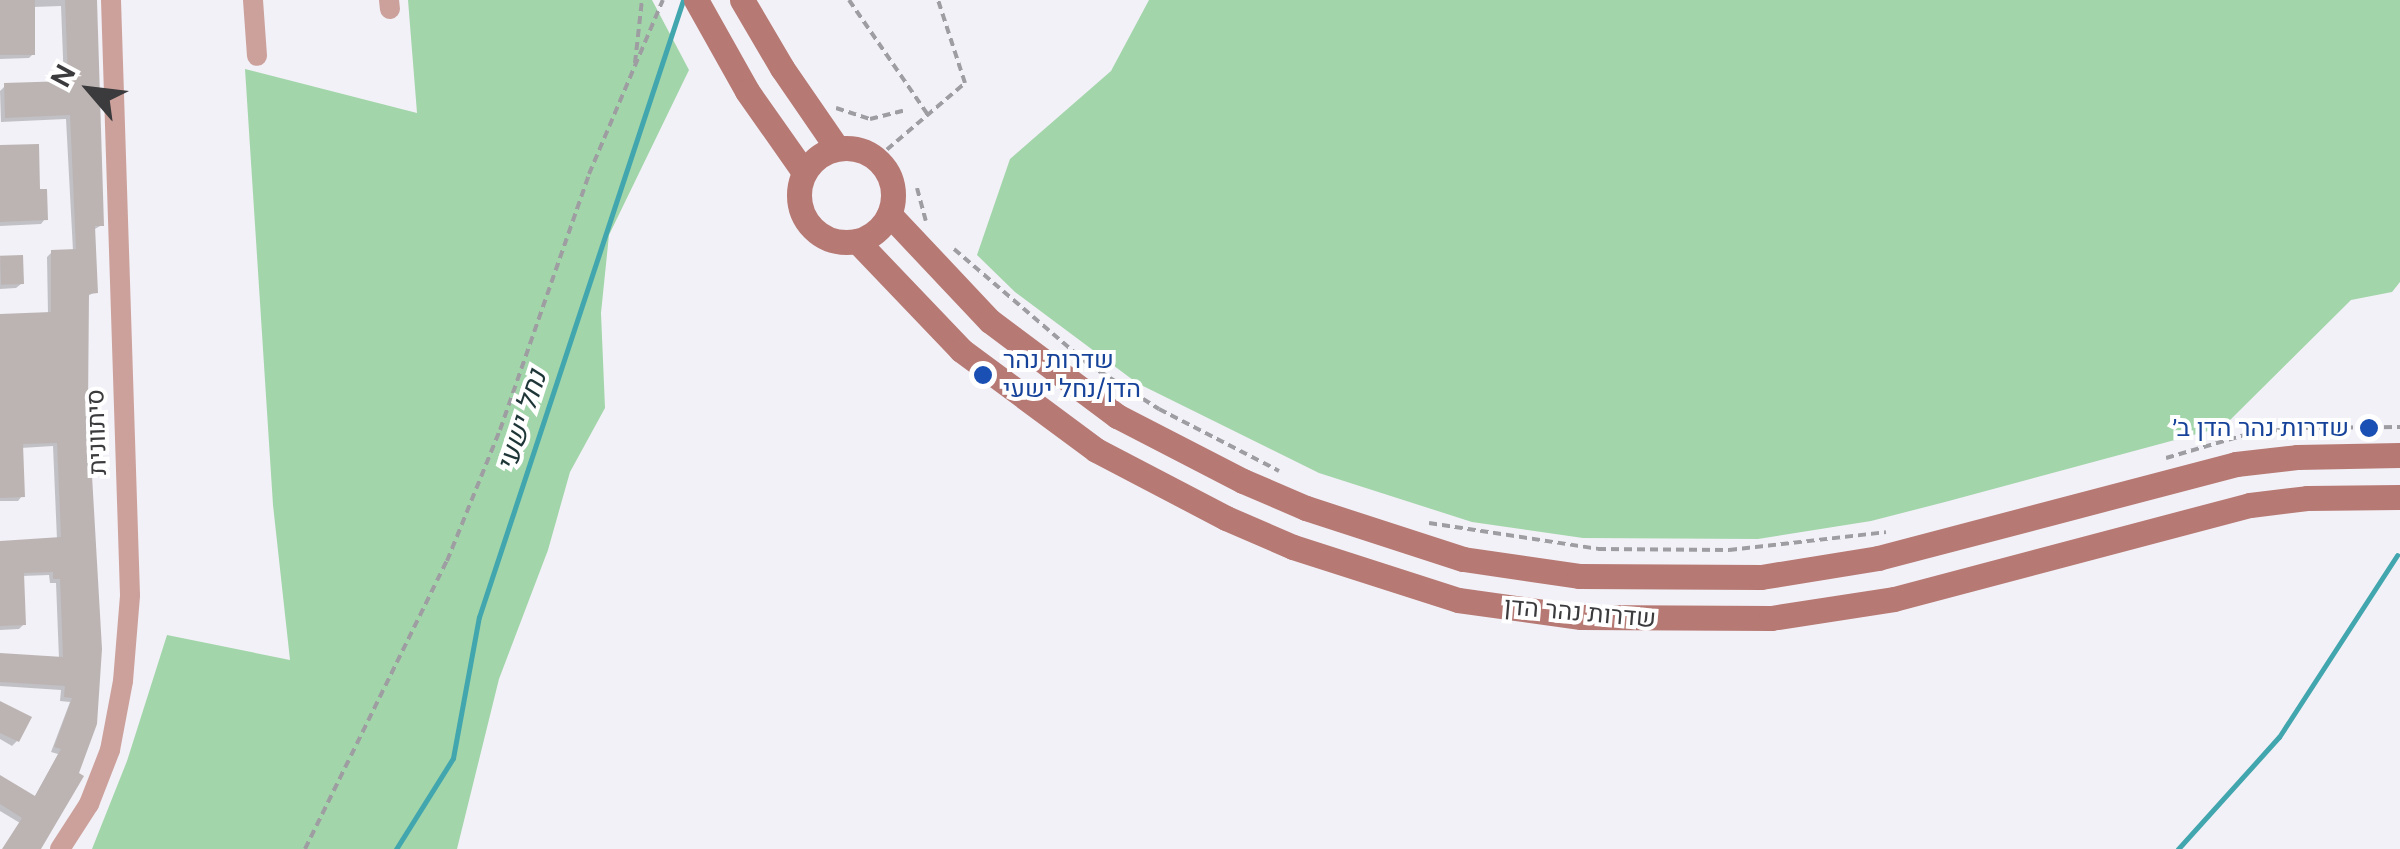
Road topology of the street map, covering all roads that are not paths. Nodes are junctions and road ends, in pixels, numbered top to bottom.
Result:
1 (111, 0) edge
2 (254, 0) edge
3 (696, 0) edge
4 (747, 8) edge
5 (258, 56) dead end
6 (837, 148) junction
7 (804, 172) junction
8 (889, 214) junction
9 (857, 241) junction
10 (2400, 455) edge
11 (2400, 497) edge
12 (60, 849) edge

1 - 12 street, סיתוונית
2 - 5 street
3 - 7 main road
4 - 6 main road
6 - 7 main road
6 - 8 main road
7 - 9 main road
8 - 9 main road
8 - 10 main road, שדרות נהר הדן
9 - 11 main road, שדרות נהר הדן

